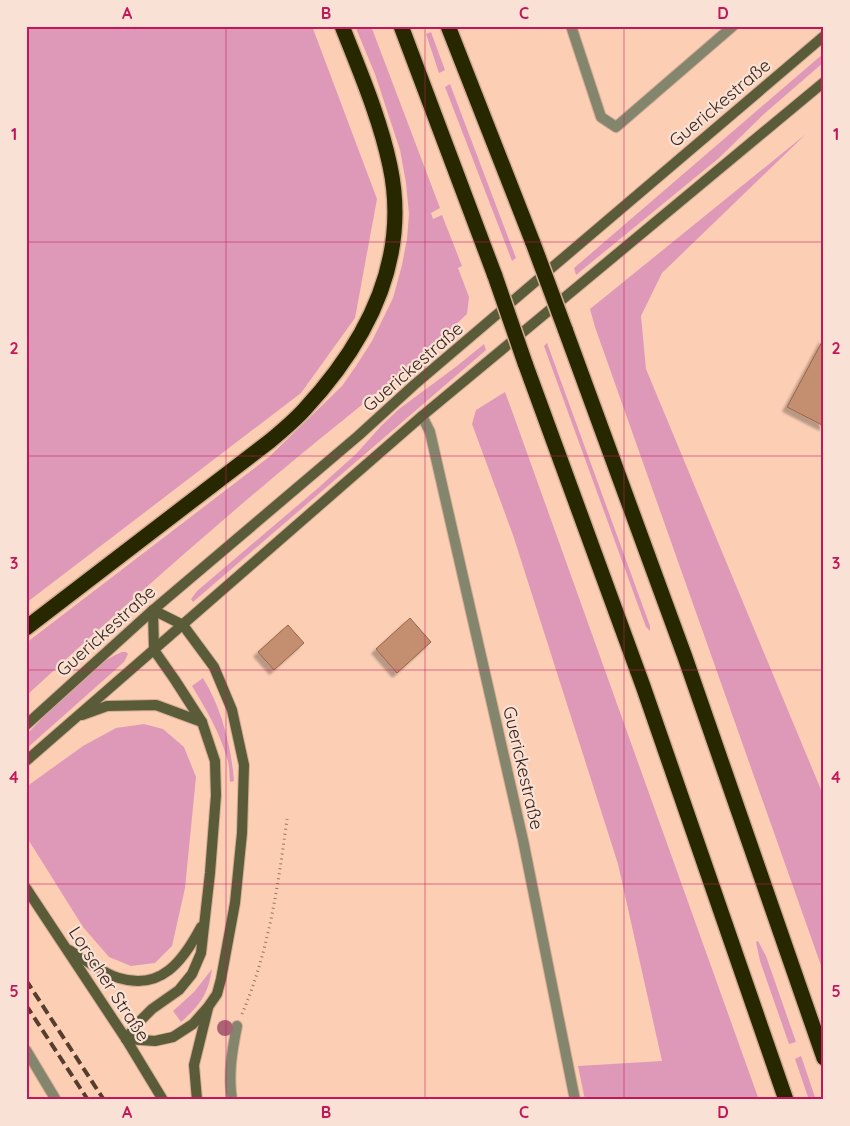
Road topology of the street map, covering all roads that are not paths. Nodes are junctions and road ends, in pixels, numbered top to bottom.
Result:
1 (342, 26) edge
2 (401, 26) edge
3 (448, 26) edge
4 (572, 26) edge
5 (733, 26) edge
6 (824, 36) edge
7 (824, 82) edge
8 (422, 416) junction
9 (153, 610) junction
10 (183, 625) junction
11 (26, 628) edge
12 (154, 650) junction
13 (76, 716) junction
14 (202, 722) junction
15 (26, 725) edge
16 (26, 761) edge
17 (26, 888) edge
18 (203, 922) junction
19 (67, 949) junction
20 (208, 1007) junction
21 (237, 1026) road end
22 (126, 1039) junction
23 (26, 1050) edge
24 (824, 1058) edge
25 (56, 1100) edge
26 (163, 1100) edge
27 (197, 1100) edge
28 (232, 1100) edge
29 (575, 1100) edge
30 (786, 1100) edge

1 - 11 highway
2 - 30 highway, bridge
3 - 24 highway, bridge
4 - 5 street
6 - 9 main road, Guerickestraße
7 - 8 main road
8 - 10 main road
8 - 29 street, Guerickestraße
9 - 10 main road
9 - 12 main road
9 - 15 main road, Guerickestraße
10 - 12 main road
10 - 20 main road
12 - 13 main road
12 - 14 main road
13 - 14 main road
13 - 16 main road
14 - 18 main road
17 - 19 main road, Lorscher Straße
18 - 19 main road
18 - 22 main road
19 - 22 main road, Lorscher Straße
20 - 22 main road
20 - 27 main road
21 - 28 street
22 - 26 main road, Lorscher Straße
23 - 25 street

